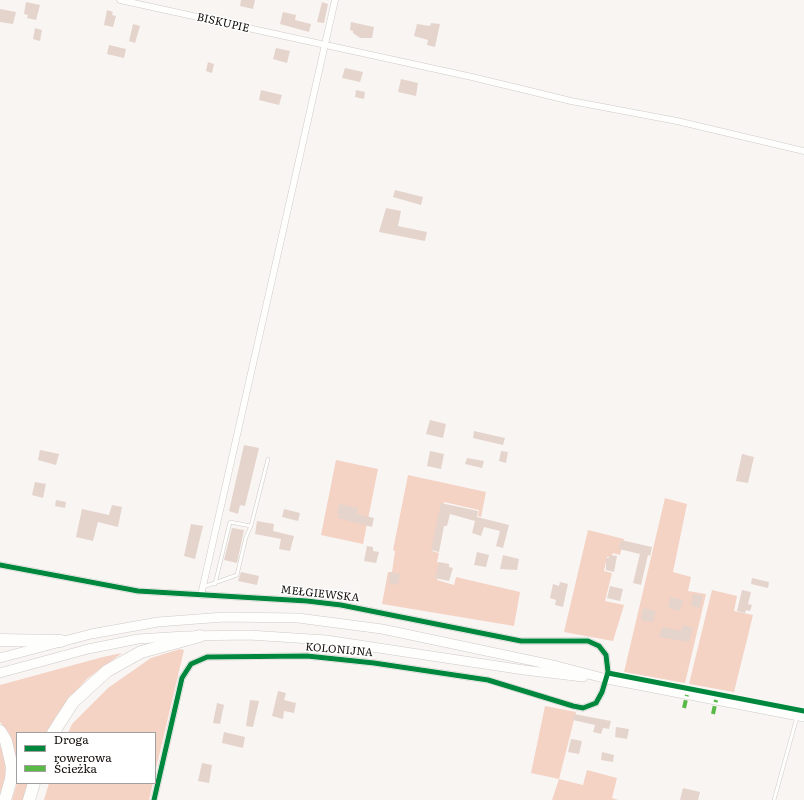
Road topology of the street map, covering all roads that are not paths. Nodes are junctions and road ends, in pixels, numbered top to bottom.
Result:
1 (120, 0) edge
2 (335, 0) edge
3 (325, 46) junction
4 (804, 151) edge
5 (268, 459) dead end
6 (251, 526) junction
7 (0, 565) edge
8 (215, 584) junction
9 (201, 588) junction
10 (201, 595) junction
11 (200, 636) junction
12 (0, 640) edge
13 (61, 641) junction
14 (0, 658) edge
15 (0, 673) edge
16 (607, 680) junction
17 (800, 716) edge
18 (0, 731) edge
19 (54, 732) edge
20 (34, 784) edge
21 (5, 800) edge
22 (29, 800) edge
23 (154, 800) edge
24 (774, 800) edge

1 - 3 street, BISKUPIE
2 - 3 street
3 - 4 street, BISKUPIE
3 - 9 street
5 - 6 lane
6 - 8 lane
6 - 8 lane
7 - 10 street, MEŁGIEWSKA
8 - 9 lane
9 - 10 street
10 - 16 street, MEŁGIEWSKA
11 - 15 main road
11 - 16 main road
11 - 19 highway
12 - 13 highway
13 - 14 main road
13 - 16 main road
16 - 17 main road
16 - 23 street, KOLONIJNA
17 - 24 lane
18 - 21 highway
20 - 22 highway

